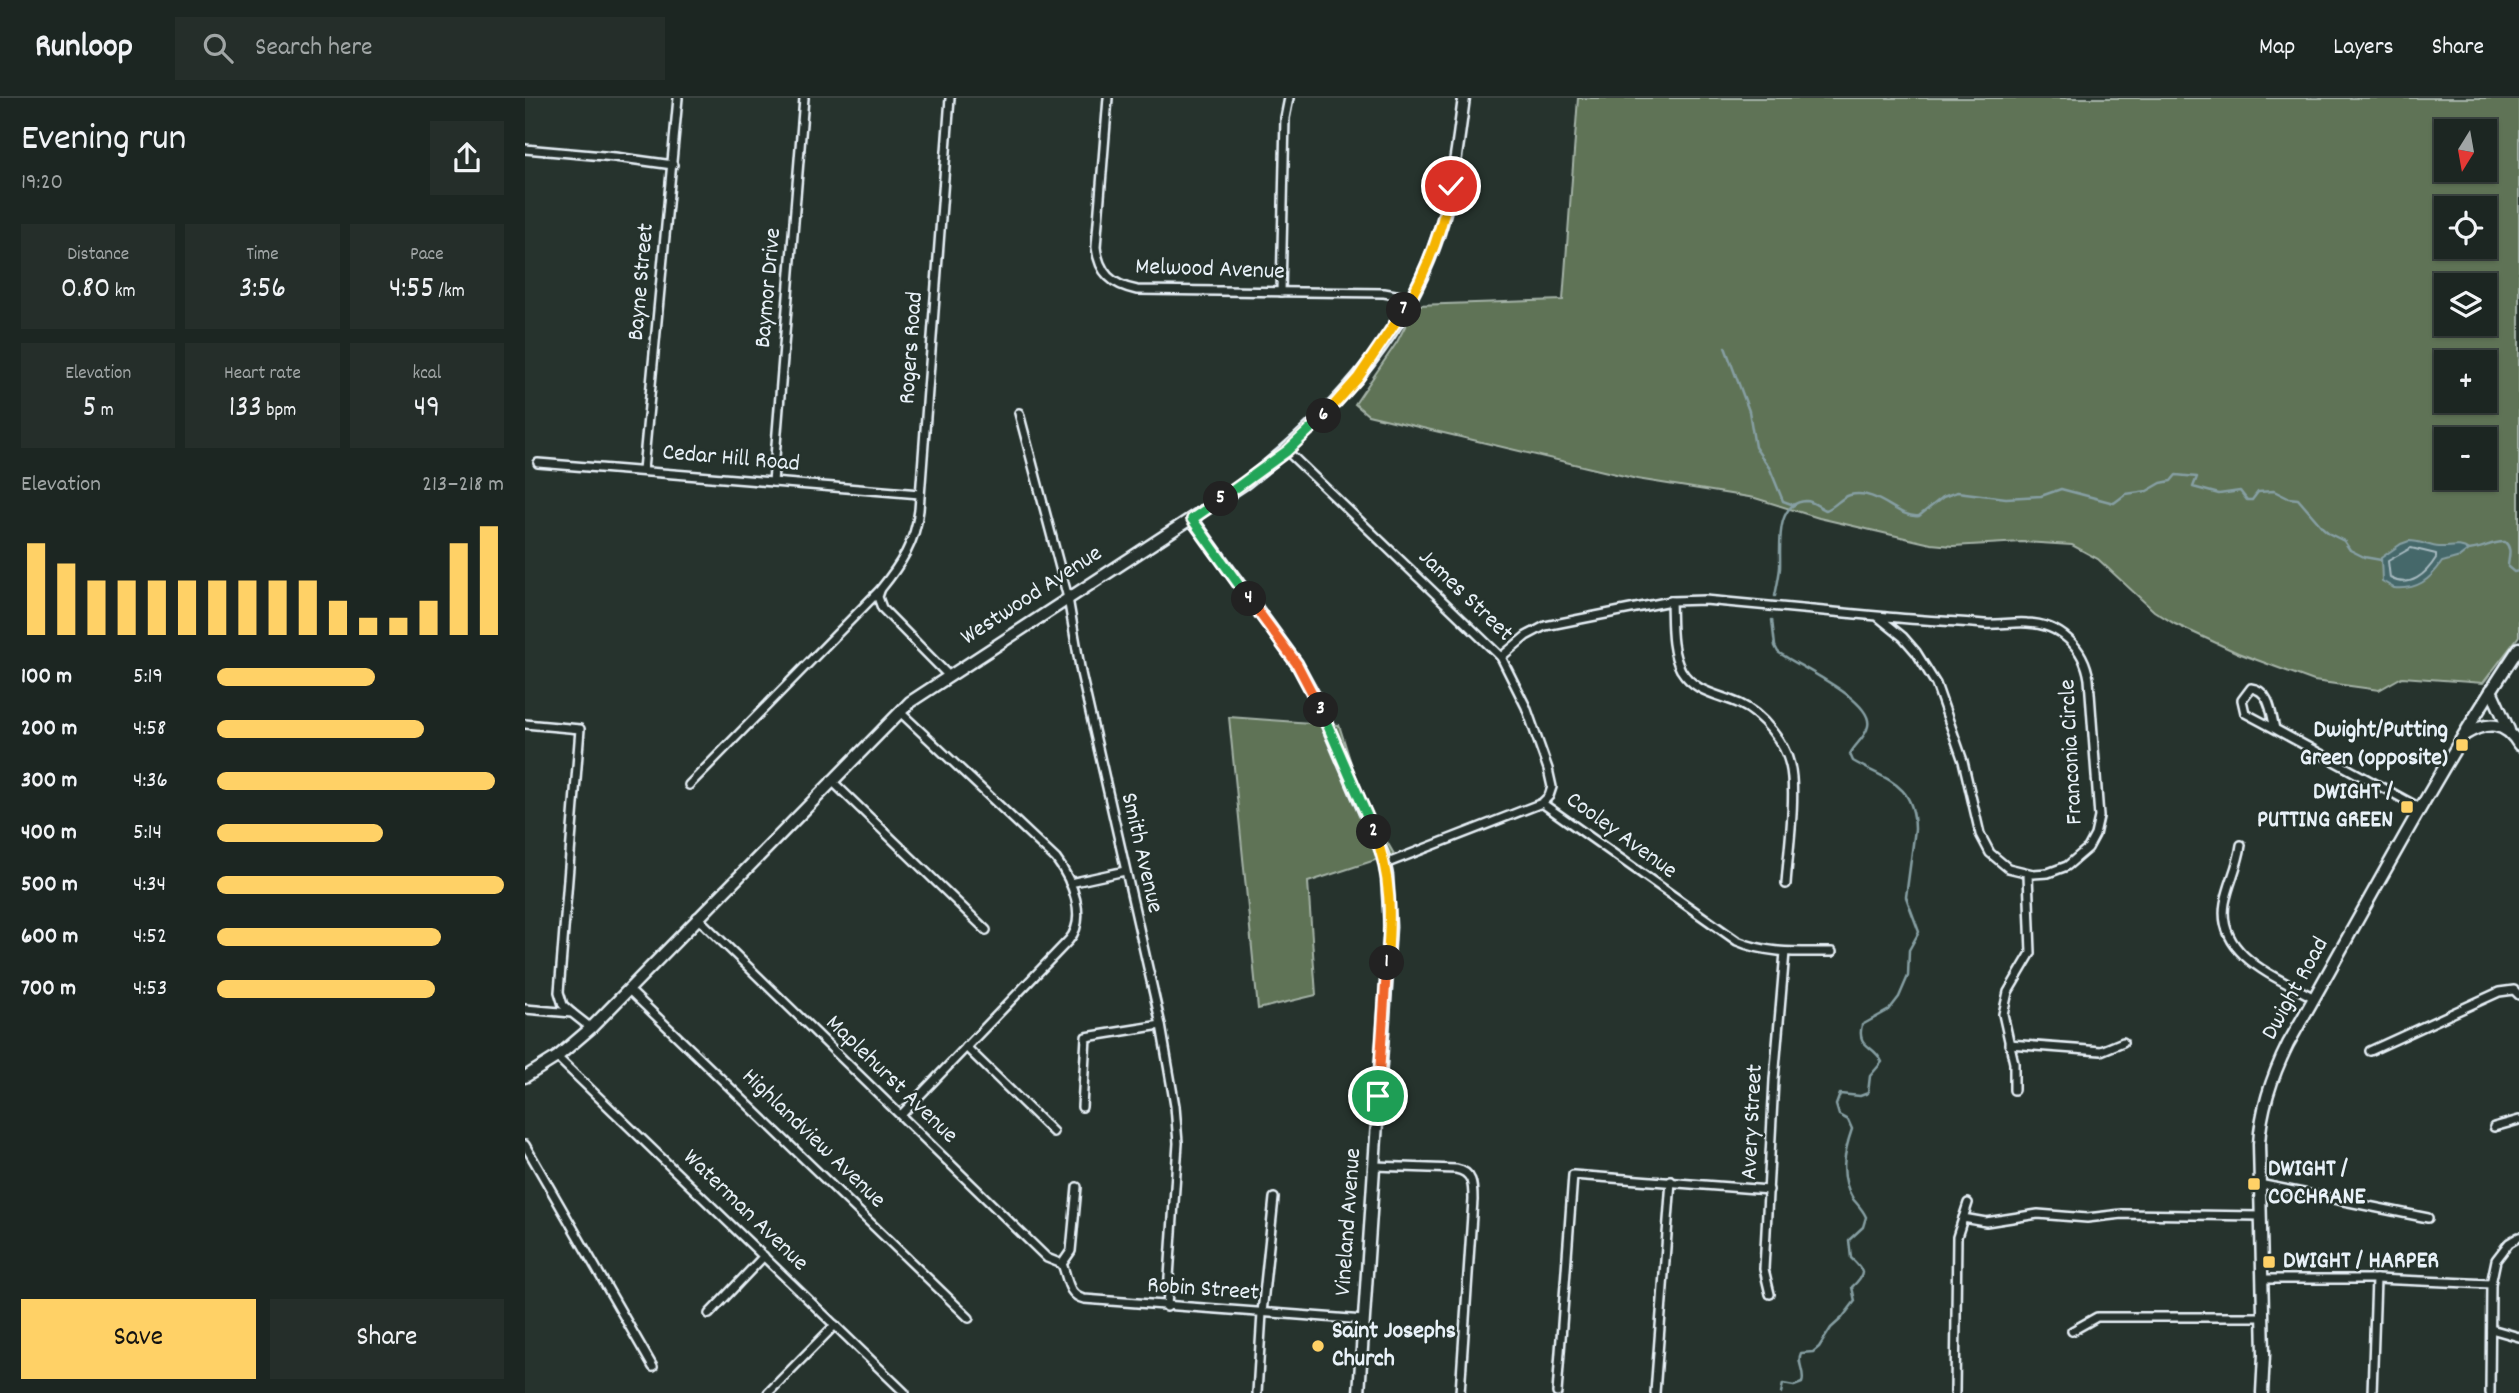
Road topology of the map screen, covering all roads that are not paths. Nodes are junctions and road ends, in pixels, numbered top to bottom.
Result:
1 (678, 98) edge
2 (804, 98) edge
3 (950, 98) edge
4 (1108, 98) edge
5 (1289, 98) edge
6 (1464, 98) edge
7 (525, 149) edge
8 (673, 165) junction
9 (1281, 292) junction
10 (1412, 298) junction
11 (1019, 413) dead end
12 (1287, 451) junction
13 (538, 463) dead end
14 (643, 470) junction
15 (773, 482) junction
16 (920, 494) junction
17 (1192, 519) junction
18 (880, 590) junction
19 (1068, 598) junction
20 (1671, 601) junction
21 (1877, 617) junction
22 (2519, 648) edge
23 (1501, 657) junction
24 (948, 675) junction
25 (2491, 690) junction
26 (900, 712) junction
27 (525, 724) edge
28 (2275, 729) junction
29 (2509, 730) junction
30 (2463, 735) junction
31 (2519, 745) edge
32 (831, 780) junction
33 (688, 785) dead end
34 (1542, 803) junction
35 (2420, 808) junction
36 (2241, 845) dead end
37 (1385, 864) junction
38 (1125, 871) junction
39 (2028, 874) junction
40 (1070, 883) junction
41 (1786, 884) dead end
42 (697, 917) junction
43 (986, 930) dead end
44 (1785, 952) junction
45 (1832, 952) dead end
46 (628, 989) junction
47 (2519, 995) edge
48 (2315, 998) junction
49 (525, 1009) edge
50 (572, 1013) junction
51 (1161, 1025) junction
52 (591, 1028) junction
53 (2123, 1042) dead end
54 (2009, 1044) junction
55 (966, 1047) junction
56 (2370, 1051) dead end
57 (557, 1057) junction
58 (525, 1077) edge
59 (2014, 1090) dead end
60 (1082, 1107) dead end
61 (901, 1115) junction
62 (2519, 1120) edge
63 (2494, 1127) dead end
64 (1053, 1132) dead end
65 (525, 1144) edge
66 (1375, 1167) junction
67 (1671, 1181) junction
68 (2259, 1184) junction
69 (1077, 1187) dead end
70 (1769, 1190) junction
71 (1274, 1198) dead end
72 (1968, 1203) dead end
73 (2259, 1216) junction
74 (1963, 1218) junction
75 (2428, 1218) dead end
76 (2519, 1237) edge
77 (764, 1256) junction
78 (1062, 1264) junction
79 (2262, 1279) junction
80 (2376, 1279) junction
81 (2491, 1284) junction
82 (1770, 1294) dead end
83 (1167, 1307) junction
84 (1262, 1313) junction
85 (709, 1314) dead end
86 (2263, 1317) junction
87 (969, 1318) dead end
88 (1364, 1320) junction
89 (835, 1325) junction
90 (2491, 1328) junction
91 (2072, 1331) dead end
92 (2519, 1337) edge
93 (653, 1367) dead end
94 (768, 1393) edge
95 (905, 1393) edge
96 (1257, 1393) edge
97 (1359, 1393) edge
98 (1460, 1393) edge
99 (1557, 1393) edge
100 (1655, 1393) edge
101 (1955, 1393) edge
102 (2262, 1393) edge
103 (2372, 1393) edge
104 (2490, 1393) edge

1 - 8 street, Bayne Street
2 - 15 street, Baymor Drive
3 - 16 street, Rogers Road
4 - 9 street, Melwood Avenue
5 - 9 street
6 - 10 street, Westwood Avenue
7 - 8 street
8 - 14 street, Bayne Street
9 - 10 street, Melwood Avenue
10 - 12 street, Westwood Avenue
11 - 19 street, Smith Avenue
12 - 17 street, Westwood Avenue
12 - 23 street, James Street
13 - 14 street, Cedar Hill Road
14 - 15 street, Cedar Hill Road
15 - 16 street, Cedar Hill Road
16 - 18 street, Rogers Road
17 - 19 street, Westwood Avenue
17 - 37 street, Vineland Avenue
18 - 24 street
18 - 33 street, Rogers Road
19 - 24 street, Westwood Avenue
19 - 38 street, Smith Avenue
20 - 21 street, Franconia Circle
20 - 23 street, Franconia Circle
20 - 41 street
21 - 39 street
21 - 39 street, Franconia Circle
22 - 25 street, Dwight Road
23 - 34 street, James Street
24 - 26 street, Westwood Avenue
25 - 29 street
25 - 30 street, Dwight Road
26 - 32 street, Westwood Avenue
26 - 40 street
27 - 50 street
28 - 28 street
28 - 35 street
29 - 30 street
29 - 31 street
30 - 35 street, Dwight Road
32 - 42 street, Westwood Avenue
32 - 43 street
34 - 37 street, Cooley Avenue
34 - 44 street, Cooley Avenue
35 - 48 street, Dwight Road
36 - 48 street
37 - 66 street, Vineland Avenue
38 - 40 street
38 - 51 street, Smith Avenue
39 - 54 street
40 - 55 street
42 - 46 street, Westwood Avenue
42 - 61 street, Maplehurst Avenue
44 - 45 street, Cooley Avenue
44 - 70 street, Avery Street
46 - 52 street, Westwood Avenue
46 - 87 street, Highlandview Avenue
47 - 56 street
48 - 68 street, Dwight Road
49 - 50 street
50 - 52 street
51 - 60 street
51 - 83 street, Smith Avenue
52 - 57 street, Westwood Avenue
53 - 54 street
54 - 59 street
55 - 61 street
55 - 64 street
57 - 58 street, Westwood Avenue
57 - 77 street, Waterman Avenue
61 - 78 street, Maplehurst Avenue
62 - 63 street
65 - 93 street
66 - 88 street, Vineland Avenue
66 - 98 street
67 - 70 street
67 - 99 street
67 - 100 street
68 - 73 street, Dwight Road
68 - 75 street
69 - 78 street
70 - 82 street, Avery Street
71 - 84 street
72 - 74 street
73 - 74 street
73 - 79 street, Dwight Road
74 - 101 street
76 - 81 street
77 - 85 street
77 - 89 street, Waterman Avenue
78 - 83 street, Robin Street
79 - 80 street
79 - 86 street, Dwight Road
80 - 81 street
80 - 103 street
81 - 90 street
83 - 84 street, Robin Street
84 - 88 street, Robin Street
84 - 96 street
86 - 91 street
86 - 102 street, Dwight Road
88 - 97 street, Vineland Avenue
89 - 94 street
89 - 95 street, Waterman Avenue
90 - 92 street
90 - 104 street

